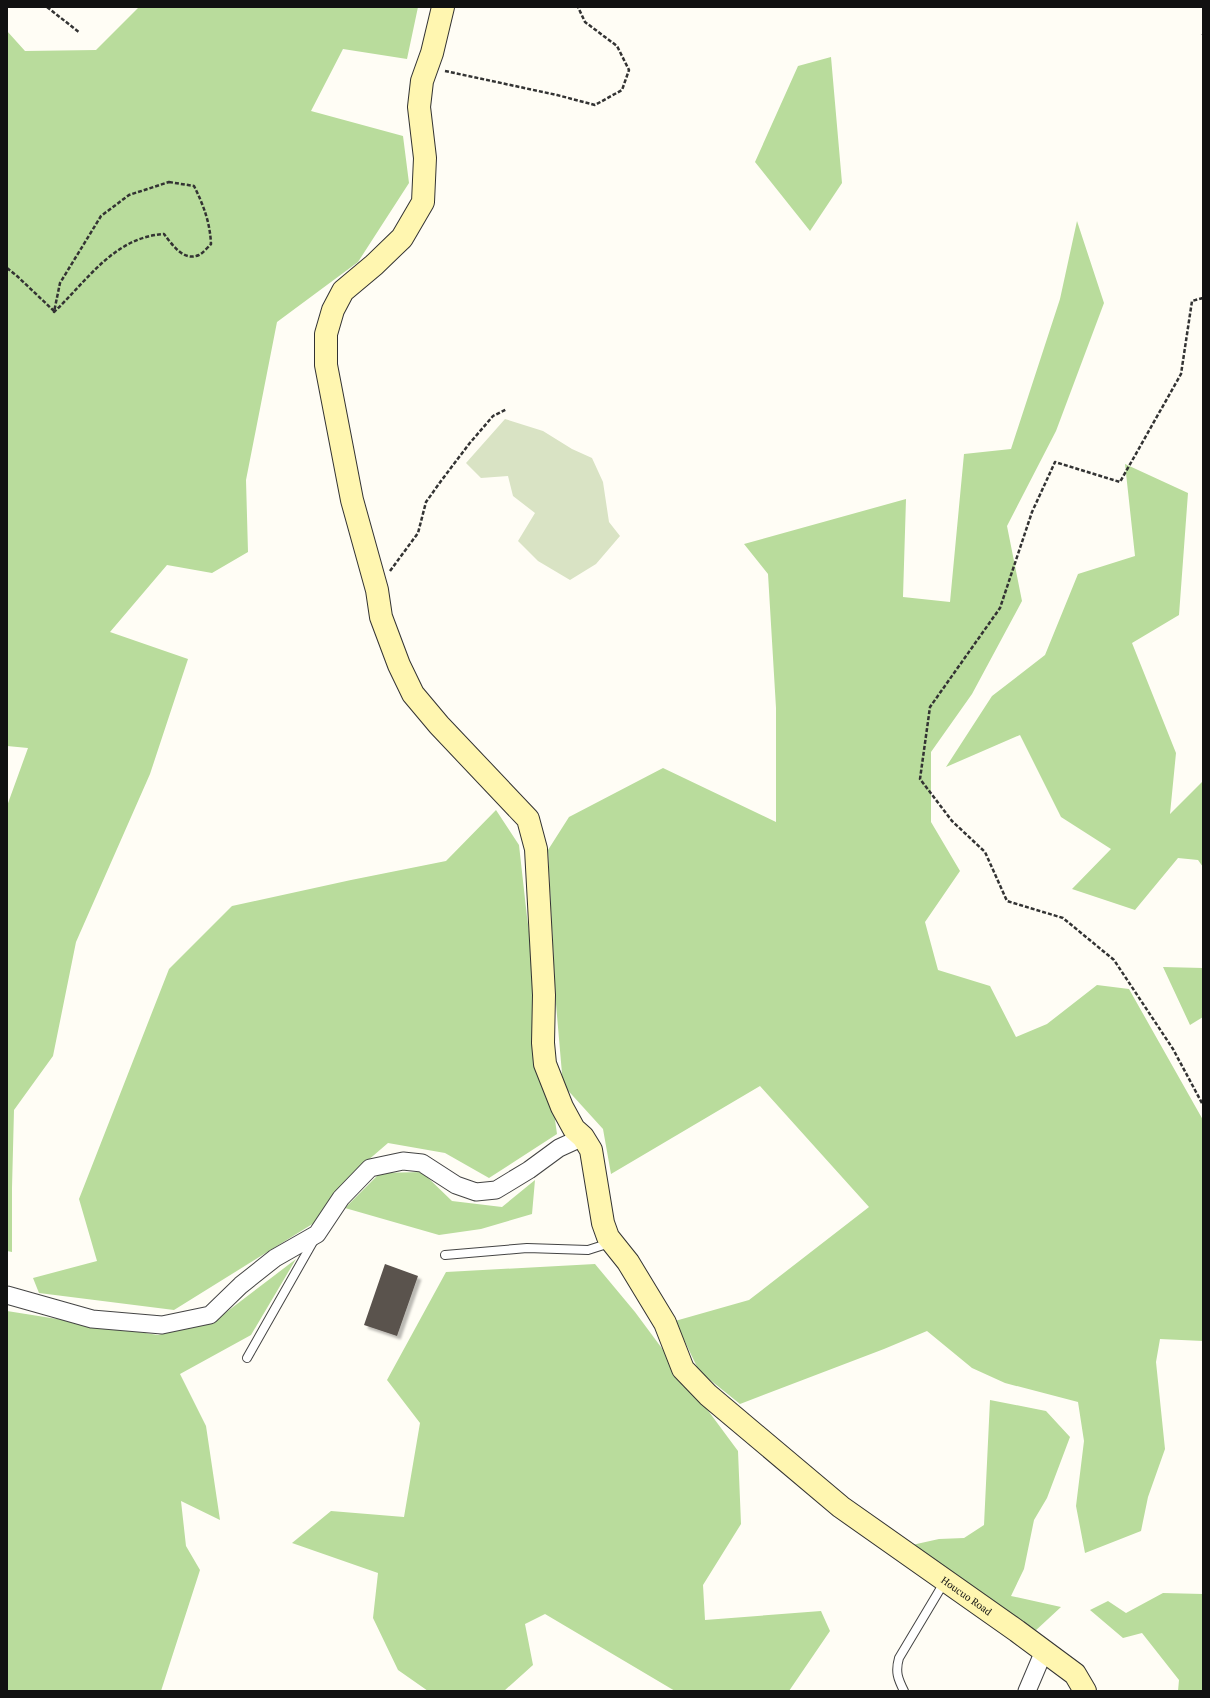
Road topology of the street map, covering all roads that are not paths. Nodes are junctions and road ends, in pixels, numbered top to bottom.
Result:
1 (443, 7) edge
2 (583, 1137) junction
3 (317, 1234) junction
4 (613, 1242) junction
5 (445, 1255) dead end
6 (7, 1295) edge
7 (247, 1358) dead end
8 (945, 1580) junction
9 (1044, 1651) junction
10 (904, 1691) edge
11 (1027, 1691) edge
12 (1085, 1691) edge

1 - 2 street, Houcuo Road
2 - 3 street
2 - 4 street, Houcuo Road
3 - 6 street
3 - 7 lane
4 - 5 lane
4 - 8 street, Houcuo Road
8 - 9 street, Houcuo Road
8 - 10 lane
9 - 11 street
9 - 12 street, Houcuo Road

